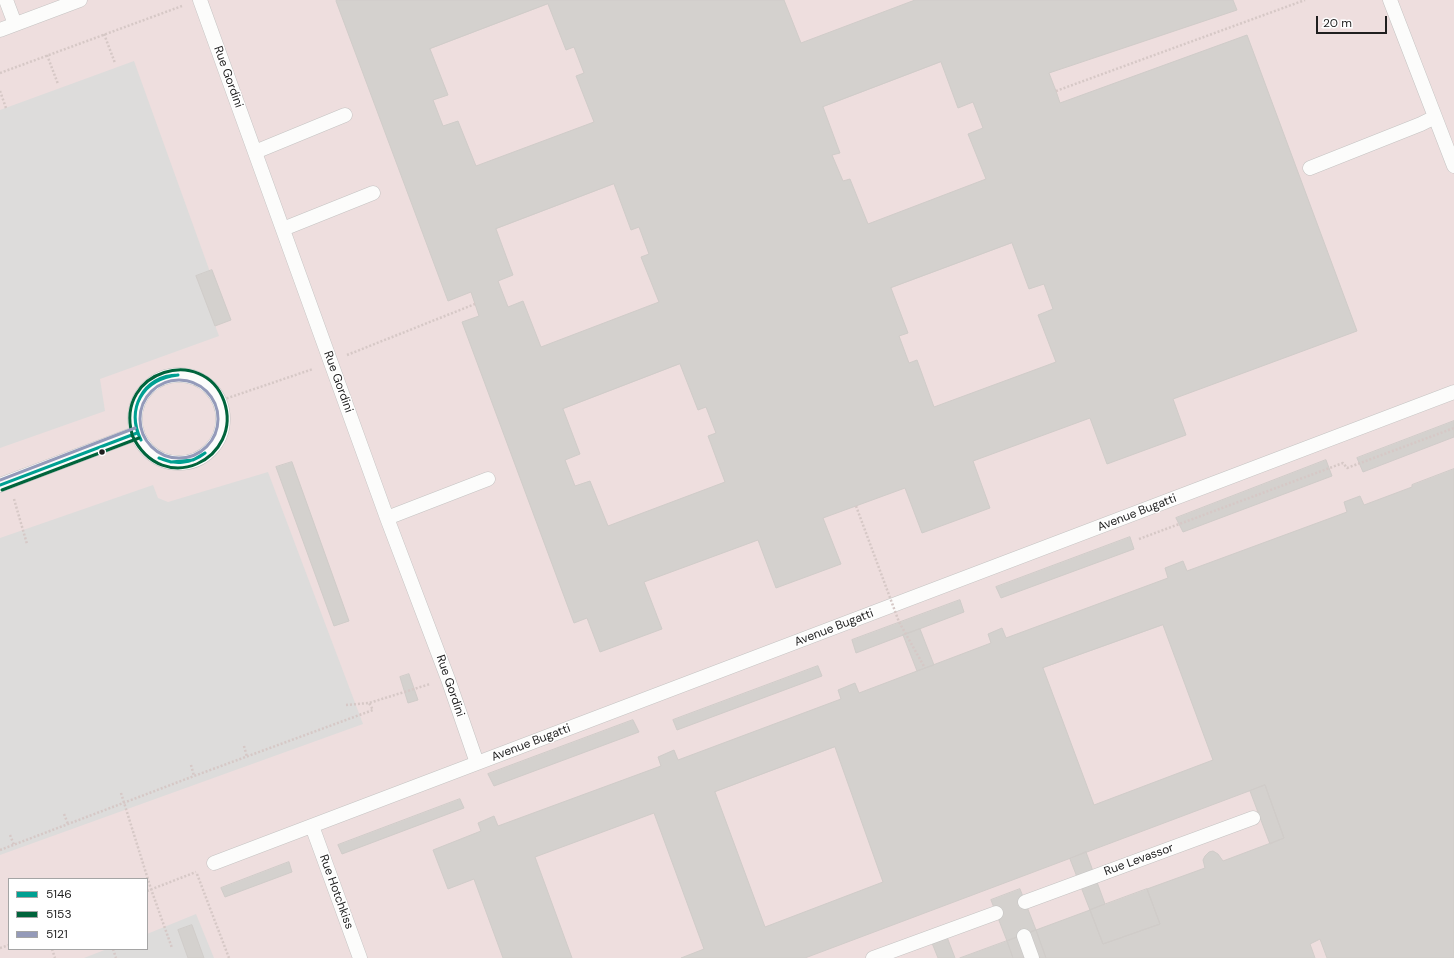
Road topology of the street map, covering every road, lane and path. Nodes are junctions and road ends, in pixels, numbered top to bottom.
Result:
1 (6, 0) edge
2 (80, 0) edge
3 (200, 0) edge
4 (1305, 0) edge
5 (1390, 0) edge
6 (183, 5) dead end
7 (15, 24) junction
8 (0, 30) edge
9 (104, 34) junction
10 (47, 55) junction
11 (115, 63) dead end
12 (0, 73) edge
13 (58, 84) dead end
14 (0, 91) edge
15 (1056, 91) dead end
16 (6, 108) dead end
17 (345, 115) dead end
18 (1435, 117) junction
19 (255, 152) junction
20 (1454, 166) edge
21 (1310, 168) dead end
22 (373, 193) dead end
23 (283, 230) junction
24 (1454, 392) edge
25 (1454, 428) edge
26 (137, 433) junction
27 (488, 479) dead end
28 (5, 484) edge
29 (856, 506) dead end
30 (388, 518) junction
31 (1139, 539) dead end
32 (27, 544) dead end
33 (924, 668) dead end
34 (448, 679) junction
35 (369, 703) junction
36 (346, 706) dead end
37 (244, 746) dead end
38 (247, 757) junction
39 (477, 763) junction
40 (190, 765) dead end
41 (194, 776) junction
42 (121, 793) dead end
43 (124, 803) junction
44 (64, 814) dead end
45 (1253, 818) dead end
46 (68, 824) junction
47 (312, 826) junction
48 (10, 835) dead end
49 (14, 845) junction
50 (0, 850) edge
51 (214, 863) joint
52 (196, 872) junction
53 (148, 878) edge
54 (148, 879) edge
55 (151, 889) junction
56 (148, 890) edge
57 (1025, 902) dead end
58 (996, 913) dead end
59 (1024, 936) dead end
60 (172, 948) dead end
61 (229, 958) edge
62 (360, 958) edge
63 (873, 958) edge
64 (1032, 958) edge

1 - 7 lane
2 - 7 lane
3 - 19 lane, Rue Gordini
4 - 15 path
5 - 18 lane
6 - 9 path
7 - 8 lane
9 - 10 path
9 - 11 path
10 - 12 path
10 - 13 path
14 - 16 path
17 - 19 lane
18 - 20 lane
18 - 21 lane
19 - 23 lane, Rue Gordini
22 - 23 lane
23 - 30 lane, Rue Gordini
24 - 39 lane, Avenue Bugatti
25 - 31 path
26 - 26 lane
26 - 28 lane
27 - 30 lane
28 - 32 path
29 - 33 path, bridge
30 - 34 lane, Rue Gordini
34 - 35 path
34 - 39 lane, Rue Gordini
35 - 36 path
35 - 38 path
37 - 38 path
38 - 41 path
39 - 47 lane, Avenue Bugatti
40 - 41 path
41 - 43 path
42 - 43 path
43 - 46 path
43 - 53 path
44 - 46 path
45 - 57 lane, Rue Levassor
46 - 49 path
47 - 51 lane, Avenue Bugatti
47 - 62 lane, Rue Hotchkiss
48 - 49 path
49 - 50 path
51 - 52 path
52 - 55 path
52 - 61 path
54 - 55 path
55 - 56 path
55 - 60 path
58 - 63 lane
59 - 64 lane

